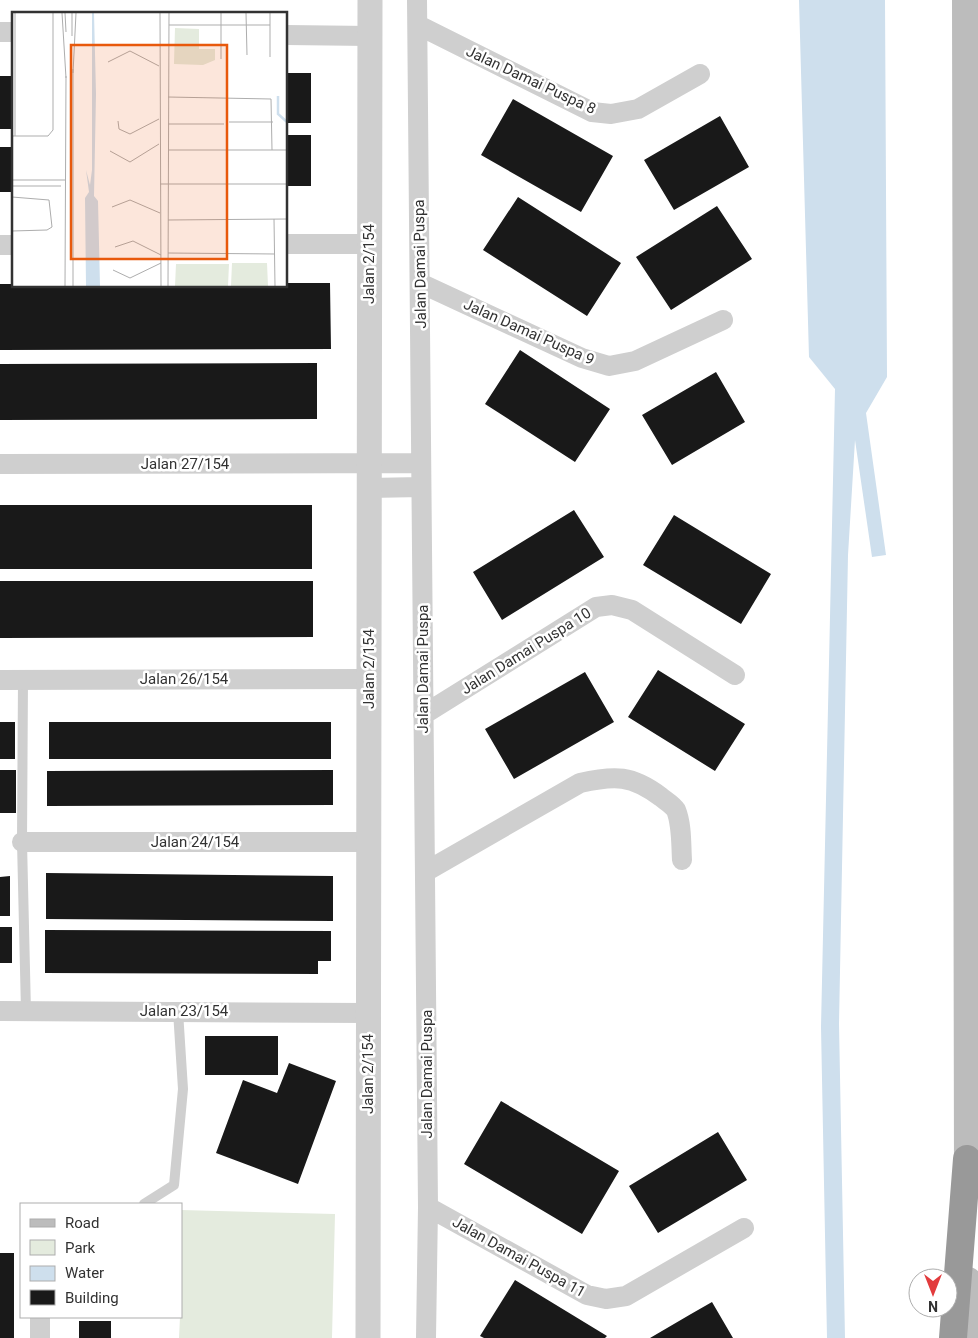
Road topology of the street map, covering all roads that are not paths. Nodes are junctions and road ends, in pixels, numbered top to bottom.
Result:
1 (370, 0) edge
2 (418, 0) edge
3 (966, 0) edge
4 (418, 25) junction
5 (288, 35) edge
6 (370, 36) junction
7 (700, 74) dead end
8 (288, 244) edge
9 (370, 244) junction
10 (420, 283) junction
11 (723, 320) dead end
12 (973, 456) edge
13 (422, 463) junction
14 (0, 464) edge
15 (369, 476) junction
16 (973, 485) edge
17 (422, 487) junction
18 (735, 675) dead end
19 (369, 679) junction
20 (0, 680) edge
21 (22, 680) junction
22 (423, 715) junction
23 (22, 842) junction
24 (369, 842) junction
25 (682, 860) dead end
26 (425, 872) junction
27 (0, 1011) edge
28 (178, 1011) junction
29 (26, 1012) junction
30 (368, 1013) junction
31 (968, 1159) junction
32 (146, 1203) edge
33 (428, 1207) junction
34 (744, 1228) dead end
35 (40, 1318) edge
36 (40, 1338) edge
37 (368, 1338) edge
38 (426, 1338) edge
39 (953, 1338) edge
40 (968, 1338) edge

1 - 6 street, Jalan 2/154
2 - 4 street, Jalan Damai Puspa
3 - 12 main road
4 - 7 street, Jalan Damai Puspa 8
4 - 10 street, Jalan Damai Puspa
5 - 6 street
6 - 9 street, Jalan 2/154
8 - 9 street
9 - 15 street, Jalan 2/154
10 - 11 street, Jalan Damai Puspa 9
10 - 13 street, Jalan Damai Puspa
12 - 16 main road
13 - 15 street
13 - 17 street, Jalan Damai Puspa
14 - 15 street, Jalan 27/154
15 - 17 street
15 - 19 street, Jalan 2/154
16 - 31 main road
17 - 22 street, Jalan Damai Puspa
18 - 22 street, Jalan Damai Puspa 10
19 - 21 street, Jalan 26/154
19 - 24 street, Jalan 2/154
20 - 21 street, Jalan 26/154
21 - 23 lane
22 - 26 street, Jalan Damai Puspa
23 - 24 street, Jalan 24/154
23 - 29 lane
24 - 30 street, Jalan 2/154
25 - 26 street
26 - 33 street, Jalan Damai Puspa
27 - 29 street, Jalan 23/154
28 - 29 street, Jalan 23/154
28 - 30 street, Jalan 23/154
28 - 32 lane
30 - 37 street, Jalan 2/154
31 - 39 highway
31 - 40 main road
33 - 34 street, Jalan Damai Puspa 11
33 - 38 street, Jalan Damai Puspa
35 - 36 street

